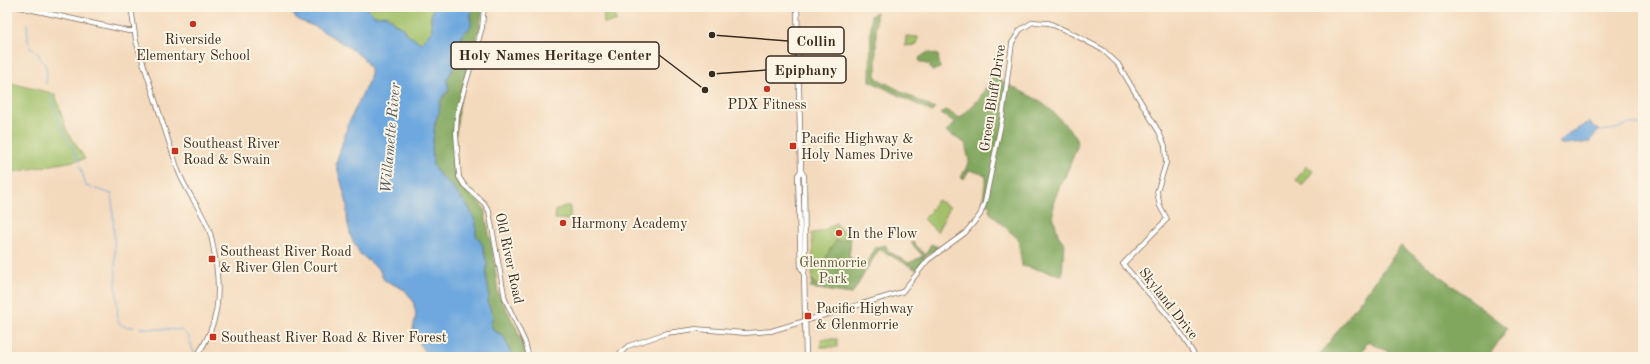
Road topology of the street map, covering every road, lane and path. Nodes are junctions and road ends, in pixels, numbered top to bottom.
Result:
1 (19, 7) edge
2 (131, 7) edge
3 (484, 7) edge
4 (797, 7) edge
5 (133, 31) junction
6 (1123, 264) joint
7 (805, 322) junction
8 (196, 357) edge
9 (529, 357) edge
10 (616, 357) edge
11 (806, 357) edge
12 (1196, 357) edge

1 - 5 street
2 - 5 street
3 - 9 street, Old River Road
4 - 7 main road
5 - 8 street
6 - 7 street, Green Bluff Drive
6 - 12 street, Skyland Drive
7 - 10 street, Green Bluff Drive
7 - 11 main road

